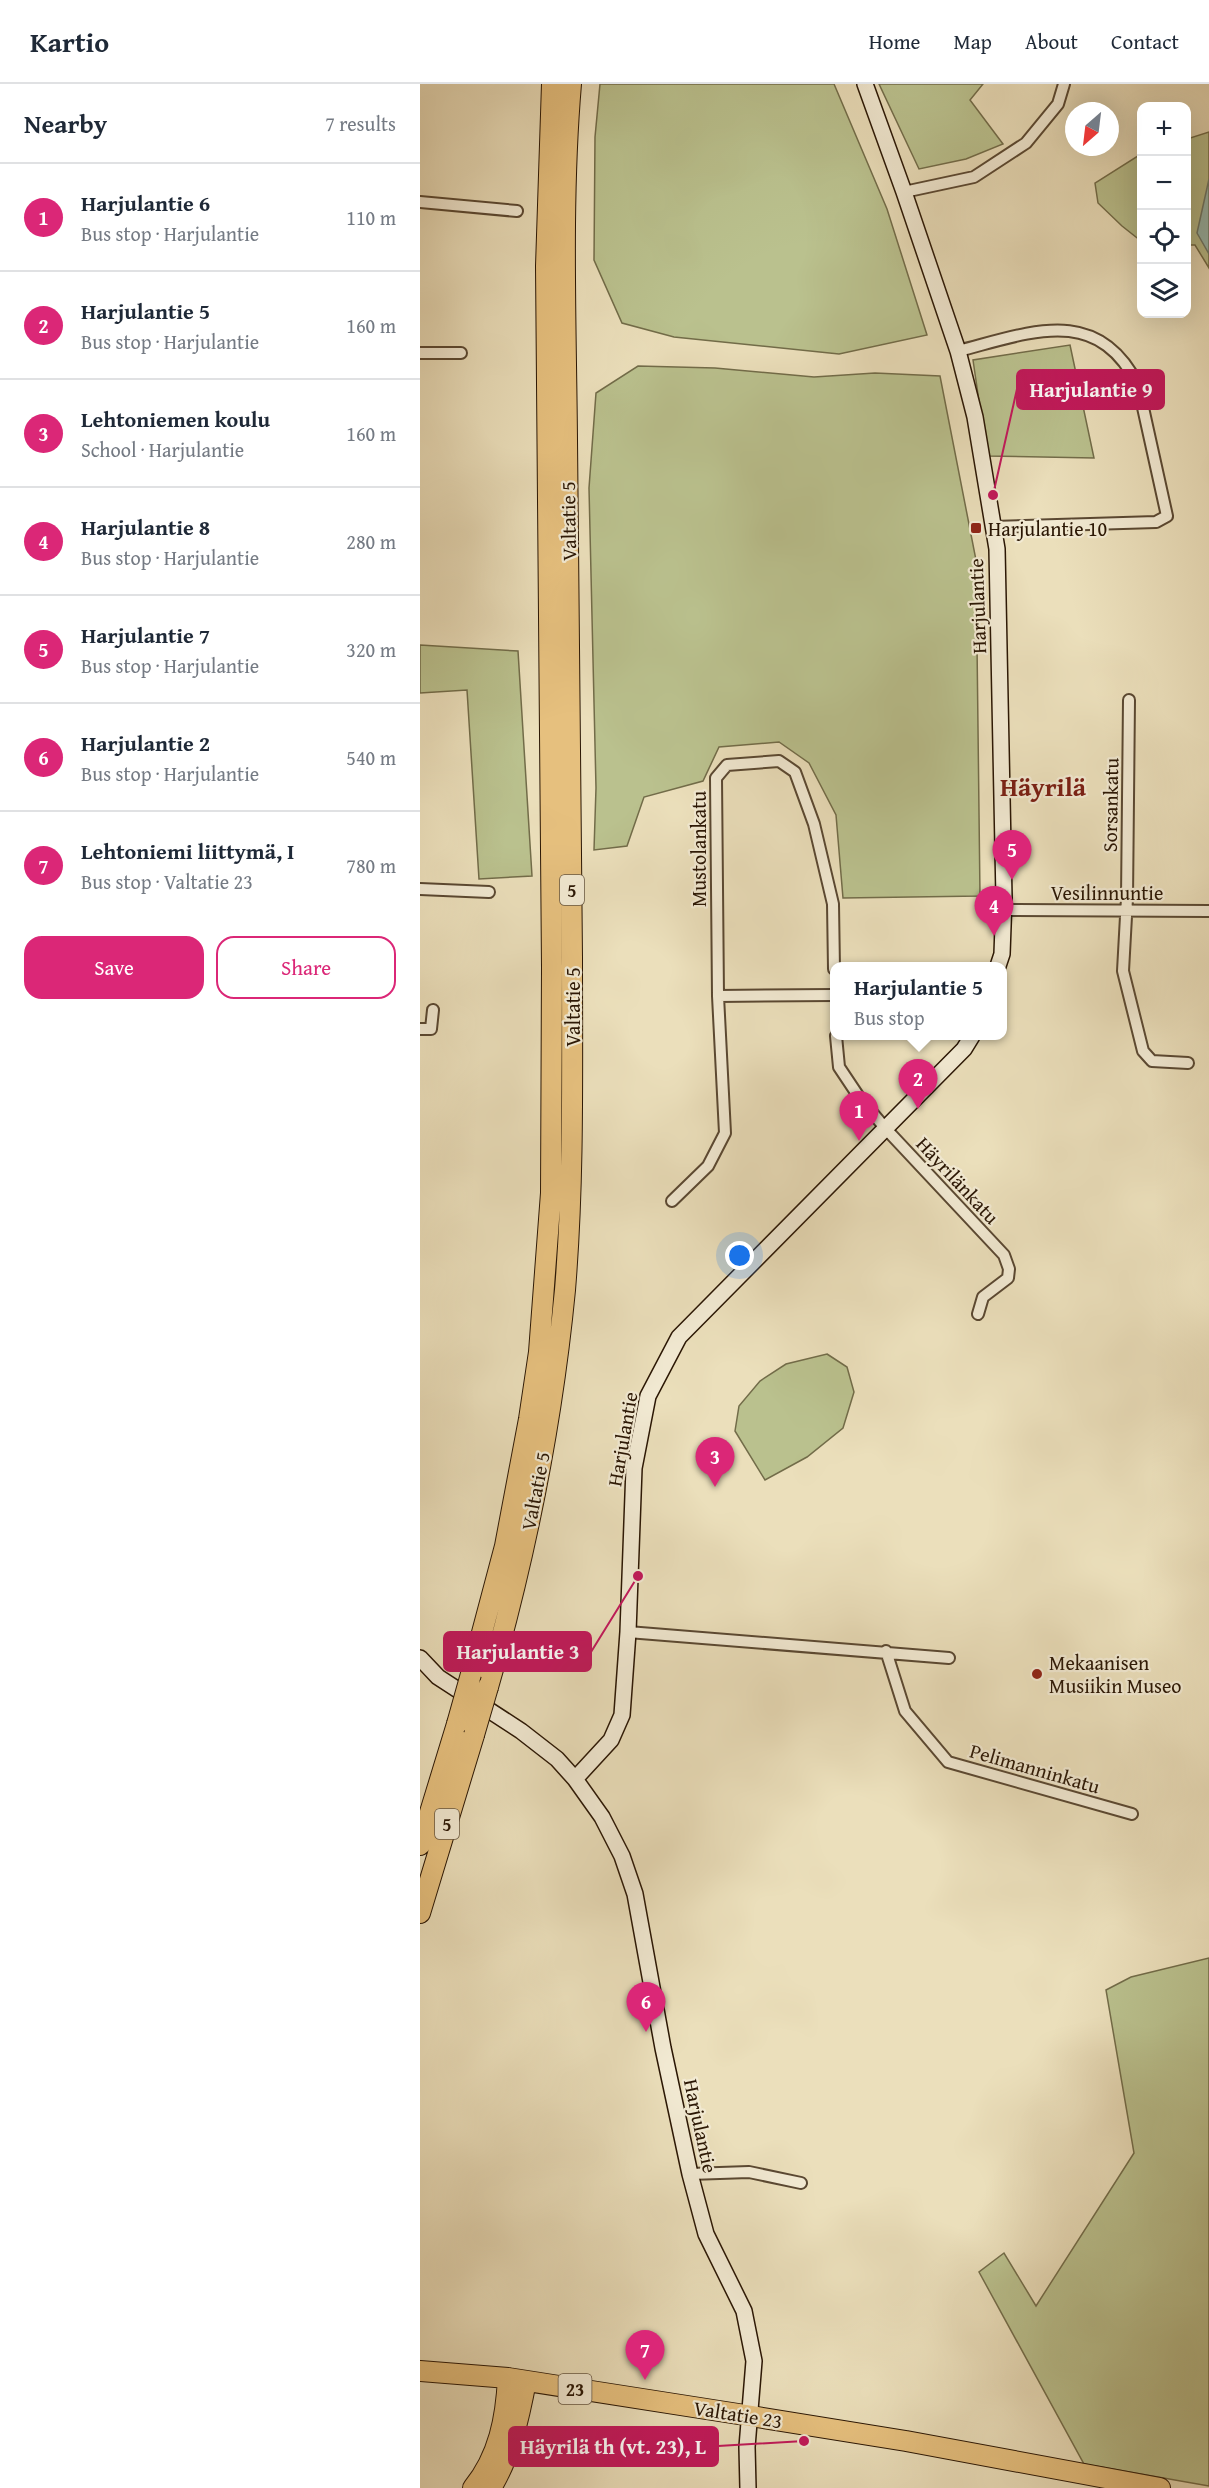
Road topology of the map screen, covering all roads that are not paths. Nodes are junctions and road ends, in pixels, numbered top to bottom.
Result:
1 (552, 84) edge
2 (571, 84) edge
3 (865, 84) edge
4 (1064, 84) edge
5 (904, 192) junction
6 (420, 202) edge
7 (517, 211) dead end
8 (958, 351) junction
9 (420, 353) edge
10 (461, 353) dead end
11 (993, 527) junction
12 (1129, 700) dead end
13 (420, 889) edge
14 (489, 892) dead end
15 (1004, 910) junction
16 (1127, 910) junction
17 (1209, 910) edge
18 (834, 962) edge
19 (999, 962) edge
20 (830, 995) edge
21 (718, 996) junction
22 (433, 1010) dead end
23 (420, 1029) edge
24 (836, 1040) edge
25 (969, 1040) edge
26 (1188, 1063) dead end
27 (886, 1130) junction
28 (672, 1201) dead end
29 (978, 1314) dead end
30 (628, 1632) junction
31 (886, 1651) junction
32 (420, 1658) edge
33 (949, 1658) dead end
34 (575, 1779) junction
35 (1132, 1814) dead end
36 (420, 1845) edge
37 (420, 1913) edge
38 (690, 2174) junction
39 (801, 2183) dead end
40 (420, 2371) edge
41 (517, 2380) junction
42 (751, 2416) junction
43 (473, 2488) edge
44 (491, 2488) edge
45 (748, 2488) edge
46 (1160, 2488) edge

1 - 36 highway, Valtatie 5 / 5, bridge
2 - 37 highway, Valtatie 5 / 5, bridge
3 - 5 street, Harjulantie
4 - 5 street
5 - 8 street, Harjulantie
6 - 7 street
8 - 11 street, Harjulantie
8 - 11 street
9 - 10 street
11 - 15 street, Harjulantie
12 - 16 street, Sorsankatu
13 - 14 street
15 - 16 street, Vesilinnuntie
15 - 19 street, Harjulantie
16 - 17 street, Vesilinnuntie
16 - 26 street, Sorsankatu
18 - 21 street, Mustolankatu
20 - 21 street
21 - 28 street, Mustolankatu
22 - 23 street
24 - 27 street
25 - 27 street, Harjulantie
27 - 29 street, Häyrilänkatu
27 - 30 street, Harjulantie
30 - 31 street
30 - 34 street, Harjulantie
31 - 33 street
31 - 35 street, Pelimanninkatu
32 - 34 street, Harjulantie
34 - 38 street, Harjulantie
38 - 39 street
38 - 42 street, Harjulantie
40 - 41 highway, Valtatie 23 / 23
41 - 42 highway, Valtatie 23 / 23
41 - 43 highway
41 - 44 highway
42 - 45 street, Harjulantie
42 - 46 highway, Valtatie 23 / 23

